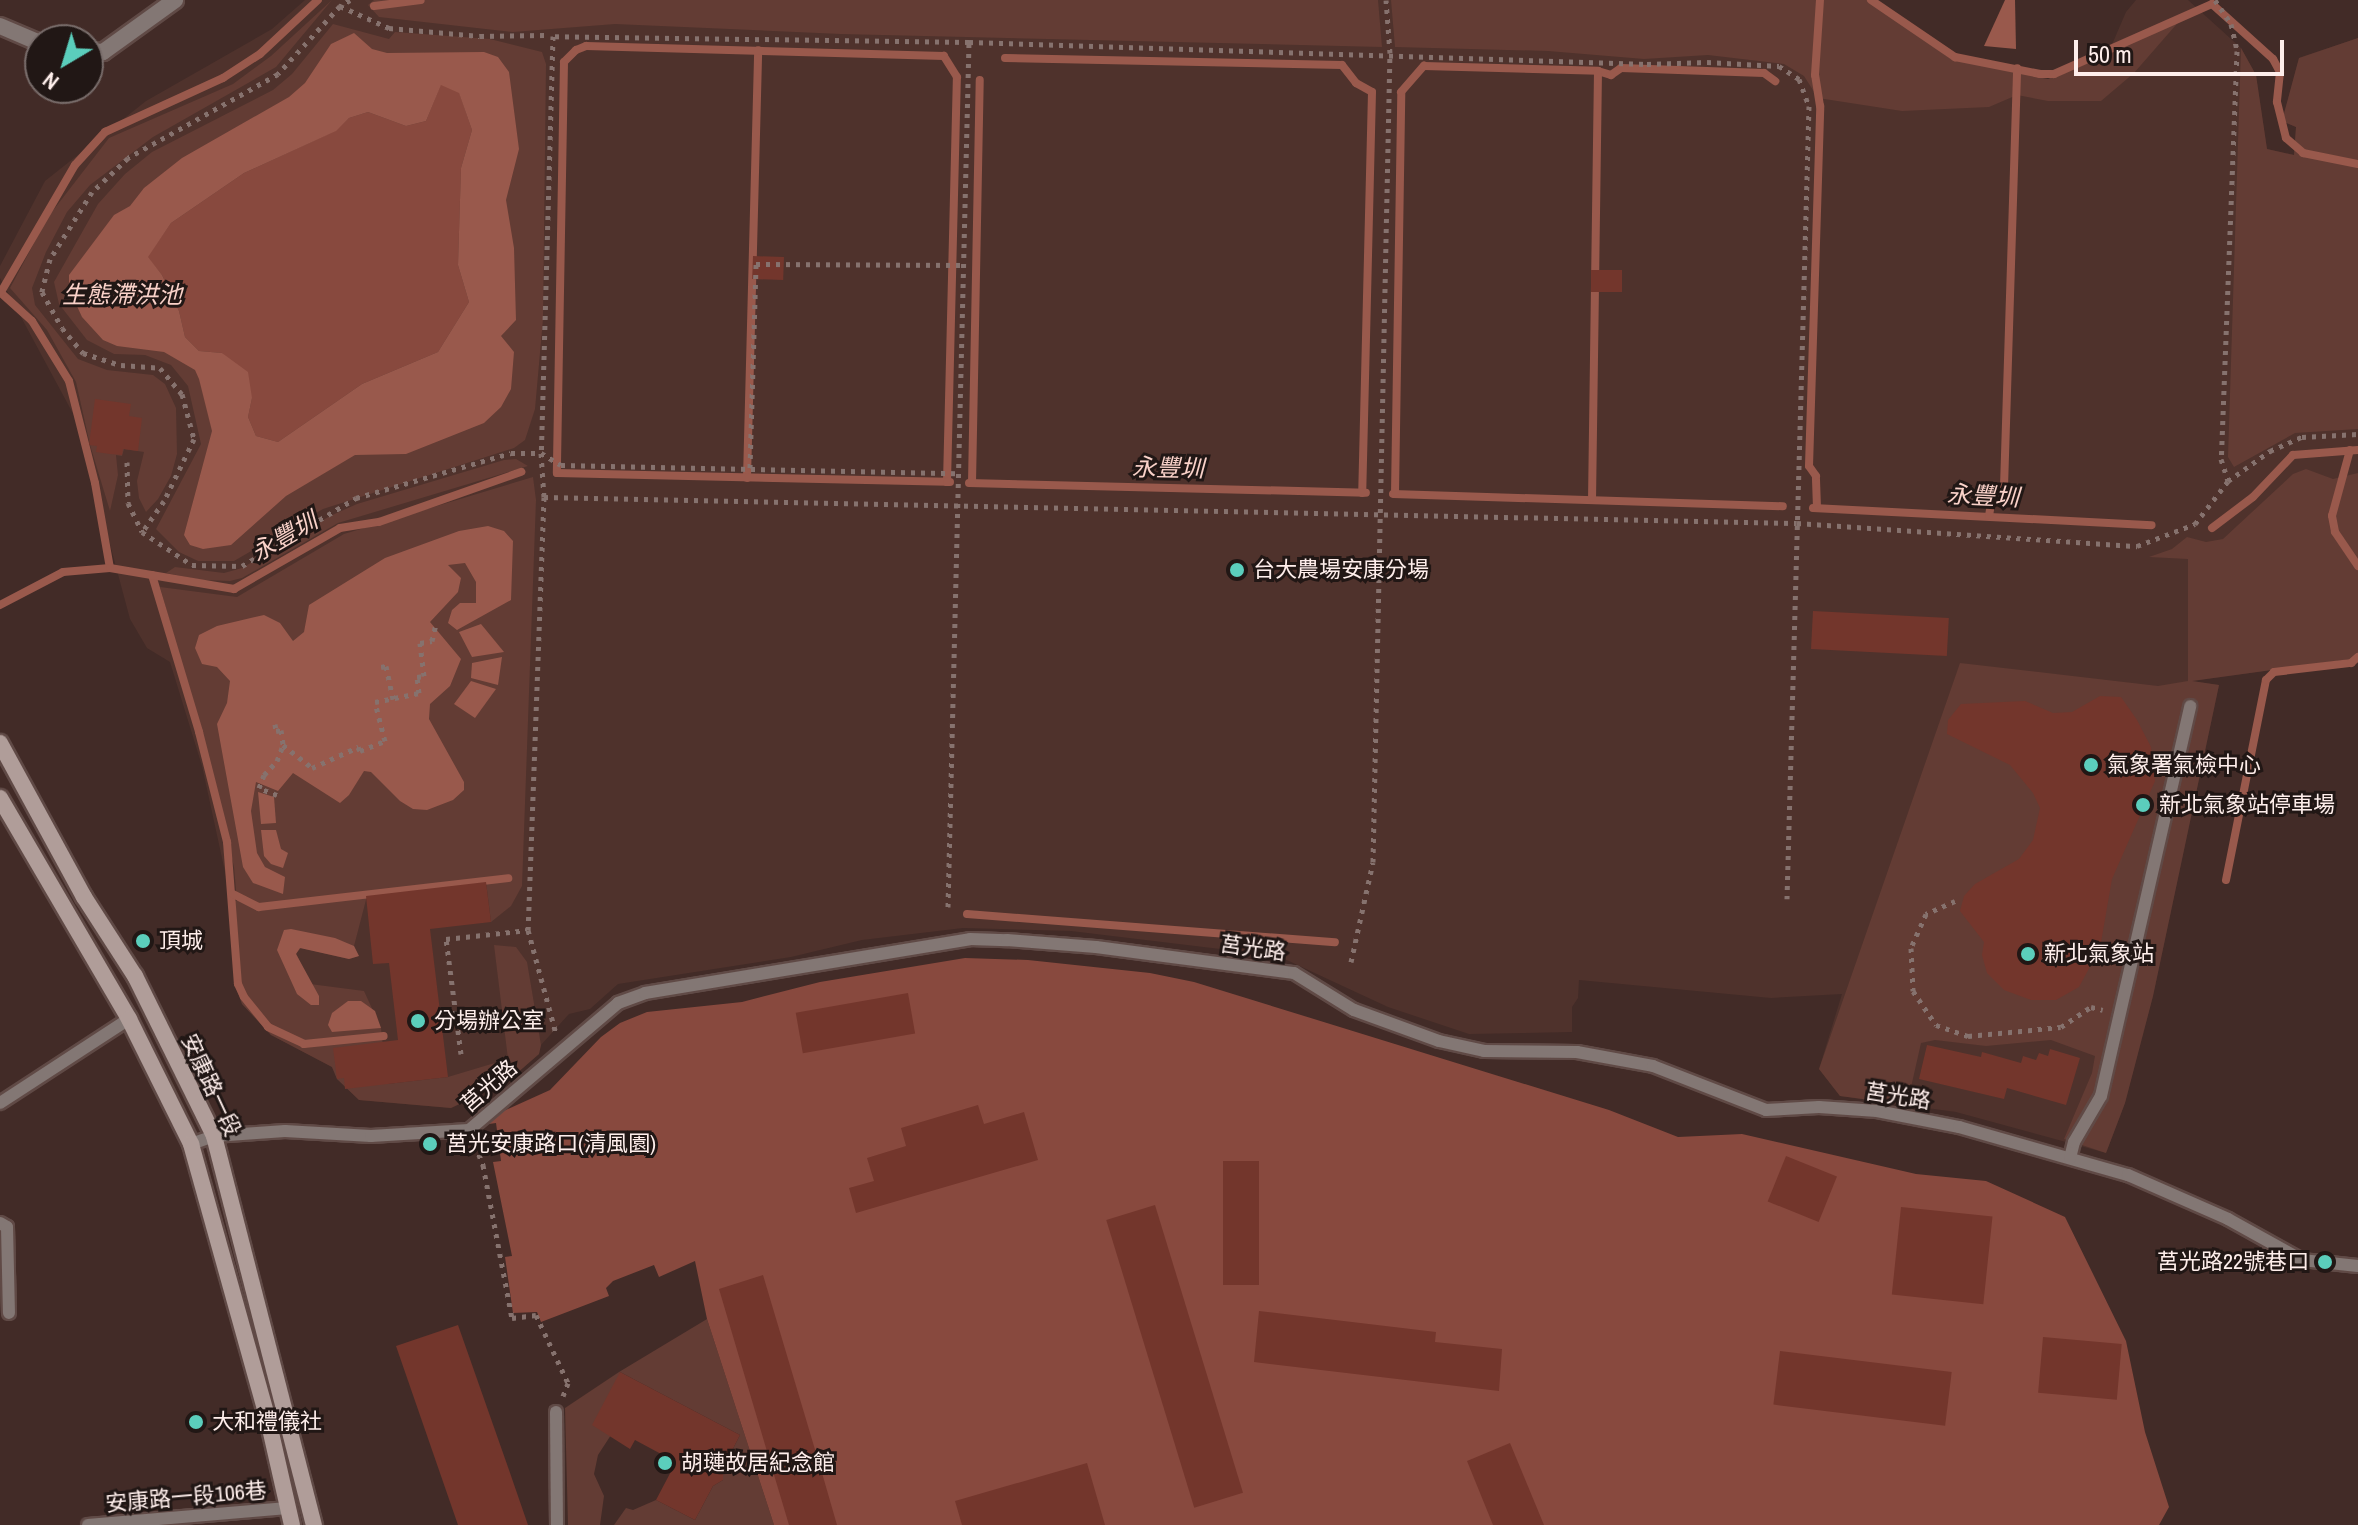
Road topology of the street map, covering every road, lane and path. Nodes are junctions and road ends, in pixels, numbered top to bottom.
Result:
1 (175, 0) edge
2 (350, 0) edge
3 (1386, 0) edge
4 (2215, 0) edge
5 (340, 6) junction
6 (0, 26) edge
7 (546, 35) dead end
8 (24, 36) edge
9 (969, 42) junction
10 (104, 51) edge
11 (1390, 53) junction
12 (964, 265) junction
13 (2358, 434) edge
14 (541, 453) junction
15 (127, 462) dead end
16 (750, 468) junction
17 (956, 473) junction
18 (2228, 481) junction
19 (544, 497) junction
20 (957, 505) junction
21 (1381, 512) junction
22 (1797, 523) junction
23 (142, 532) junction
24 (436, 623) dead end
25 (381, 667) dead end
26 (393, 699) junction
27 (2190, 706) dead end
28 (275, 724) dead end
29 (0, 743) edge
30 (283, 745) junction
31 (277, 795) dead end
32 (0, 798) edge
33 (1787, 899) dead end
34 (1955, 901) dead end
35 (948, 907) dead end
36 (528, 930) junction
37 (1351, 962) dead end
38 (2120, 1013) junction
39 (129, 1019) junction
40 (560, 1051) junction
41 (461, 1054) dead end
42 (0, 1103) edge
43 (214, 1136) junction
44 (191, 1144) junction
45 (2070, 1158) junction
46 (483, 1165) dead end
47 (0, 1223) edge
48 (2358, 1266) edge
49 (9, 1313) dead end
50 (556, 1412) joint
51 (287, 1508) junction
52 (88, 1525) edge
53 (292, 1525) edge
54 (314, 1525) edge
55 (557, 1525) edge

1 - 10 street
2 - 5 path
3 - 11 path
4 - 18 path
5 - 7 path
5 - 23 path
6 - 8 street
9 - 11 path
9 - 12 path
9 - 14 path
11 - 21 path
11 - 22 path
12 - 16 path
12 - 17 path
13 - 18 path
14 - 16 path
14 - 19 path
14 - 23 path
15 - 23 path
16 - 17 path
17 - 20 path
18 - 22 path
19 - 20 path
19 - 36 path
20 - 21 path
20 - 35 path
21 - 22 path
21 - 37 path
22 - 33 path
24 - 26 path
25 - 26 path
26 - 30 path
27 - 38 lane
28 - 30 path
29 - 43 main road, 安康路一段
30 - 31 path
32 - 39 main road, 安康路一段
34 - 38 path
36 - 40 path
36 - 41 path
38 - 45 lane
39 - 42 lane
39 - 44 main road, 安康路一段
40 - 43 lane, 莒光路
40 - 45 lane, 莒光路
43 - 44 lane, 莒光路
43 - 54 main road, 安康路一段
44 - 51 main road, 安康路一段
45 - 48 lane, 莒光路
46 - 50 path
47 - 49 lane
50 - 55 lane
51 - 52 lane, 安康路一段106巷
51 - 53 main road, 安康路一段

